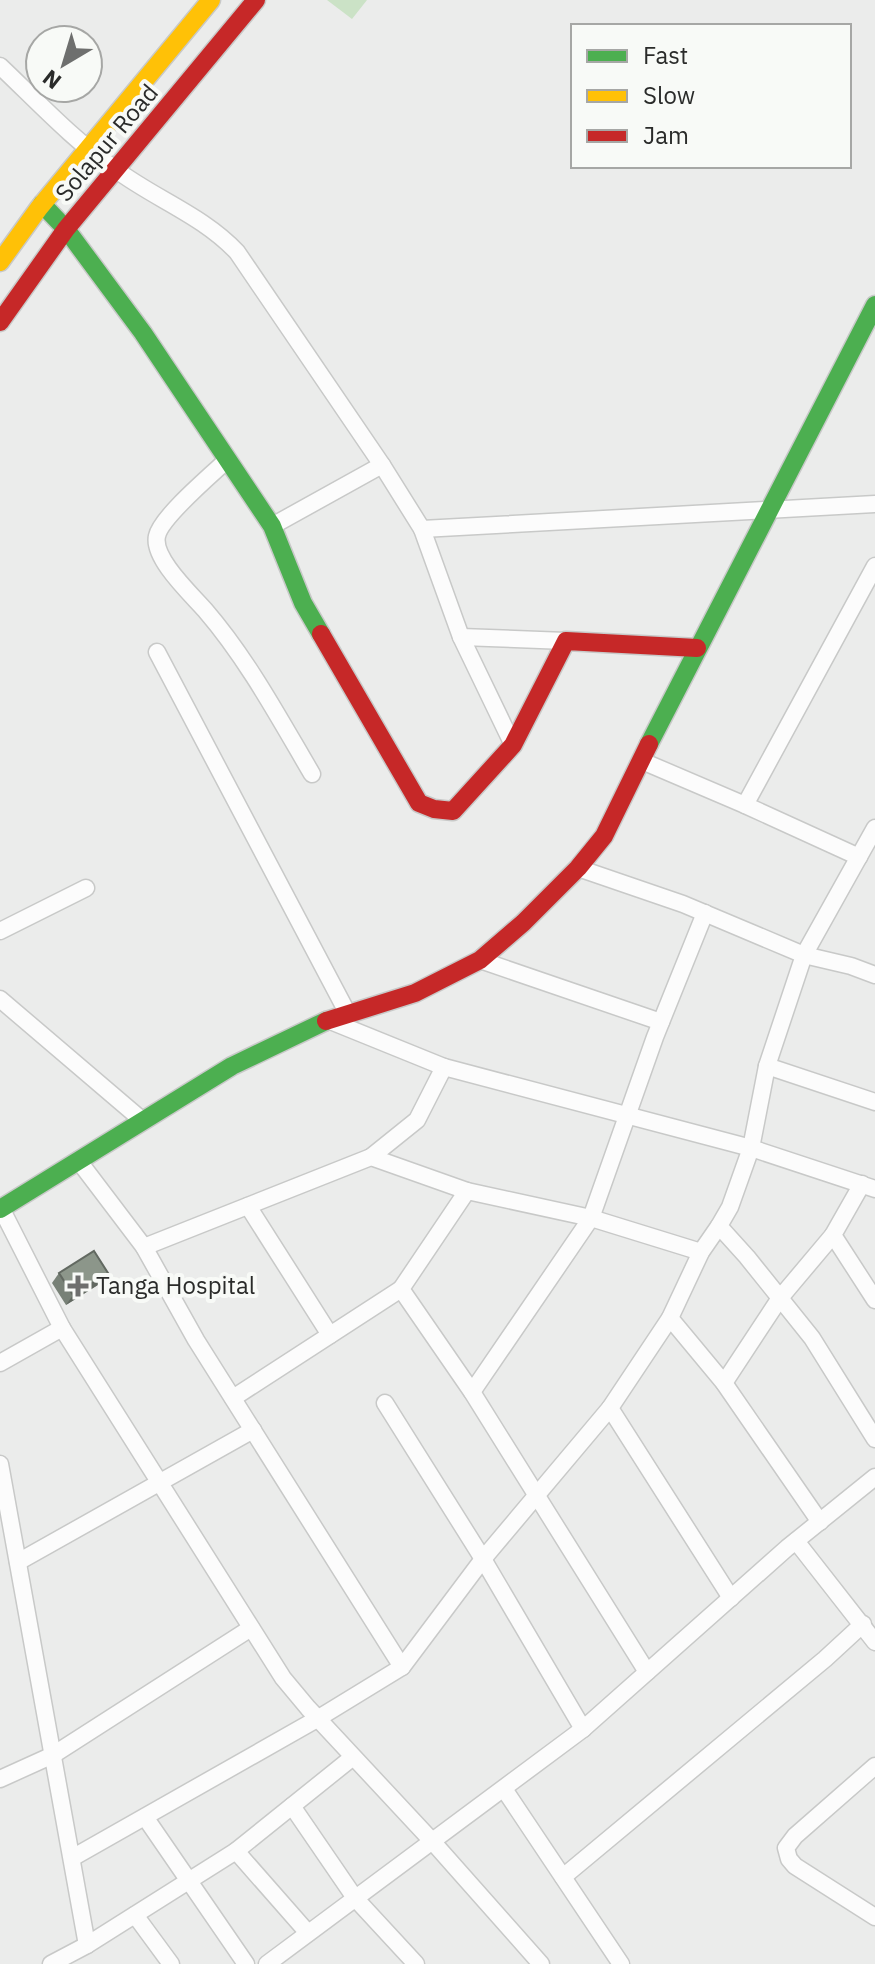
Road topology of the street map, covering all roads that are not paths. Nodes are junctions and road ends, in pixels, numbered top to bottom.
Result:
1 (211, 0) edge
2 (256, 0) edge
3 (0, 66) edge
4 (88, 150) junction
5 (116, 171) junction
6 (42, 204) junction
7 (66, 229) junction
8 (0, 262) edge
9 (875, 305) edge
10 (0, 322) edge
11 (227, 460) junction
12 (382, 465) junction
13 (875, 504) edge
14 (769, 509) junction
15 (272, 526) junction
16 (422, 529) junction
17 (875, 566) edge
18 (461, 637) junction
19 (566, 641) junction
20 (697, 648) junction
21 (157, 652) dead end
22 (513, 745) junction
23 (642, 761) junction
24 (312, 774) dead end
25 (745, 805) junction
26 (875, 828) edge
27 (859, 857) junction
28 (578, 868) junction
29 (86, 888) dead end
30 (705, 913) junction
31 (0, 931) edge
32 (804, 955) junction
33 (480, 960) junction
34 (875, 975) edge
35 (0, 999) edge
36 (348, 1014) junction
37 (328, 1020) junction
38 (661, 1022) junction
39 (767, 1066) junction
40 (444, 1067) junction
41 (875, 1102) edge
42 (627, 1115) junction
43 (143, 1121) junction
44 (751, 1148) junction
45 (371, 1157) junction
46 (78, 1160) junction
47 (868, 1186) edge
48 (467, 1191) junction
49 (248, 1206) junction
50 (1, 1209) edge
51 (591, 1218) junction
52 (719, 1226) junction
53 (833, 1235) junction
54 (144, 1247) junction
55 (701, 1252) junction
56 (401, 1289) junction
57 (780, 1298) junction
58 (875, 1300) edge
59 (670, 1318) junction
60 (62, 1328) junction
61 (330, 1335) junction
62 (0, 1363) edge
63 (724, 1383) junction
64 (472, 1392) junction
65 (233, 1398) junction
66 (385, 1403) dead end
67 (610, 1408) junction
68 (253, 1430) junction
69 (875, 1439) edge
70 (0, 1464) edge
71 (875, 1477) edge
72 (159, 1481) junction
73 (536, 1494) junction
74 (820, 1522) junction
75 (796, 1541) junction
76 (483, 1559) junction
77 (18, 1562) junction
78 (731, 1598) junction
79 (863, 1624) junction
80 (251, 1628) junction
81 (875, 1642) edge
82 (402, 1667) junction
83 (647, 1672) junction
84 (317, 1719) junction
85 (583, 1729) junction
86 (53, 1755) junction
87 (353, 1757) junction
88 (875, 1766) edge
89 (0, 1779) edge
90 (504, 1789) junction
91 (292, 1806) junction
92 (145, 1817) junction
93 (432, 1841) junction
94 (236, 1851) junction
95 (72, 1858) junction
96 (563, 1877) junction
97 (188, 1881) junction
98 (355, 1898) junction
99 (135, 1915) junction
100 (875, 1917) edge
101 (308, 1933) junction
102 (87, 1945) junction
103 (51, 1964) edge
104 (171, 1964) edge
105 (246, 1964) edge
106 (267, 1964) edge
107 (416, 1964) edge
108 (541, 1964) edge
109 (621, 1964) edge

1 - 4 street, Solapur Road
2 - 5 street, Solapur Road
3 - 4 street
4 - 5 street
4 - 6 street, Solapur Road
5 - 7 street, Solapur Road
5 - 12 street
6 - 7 street
6 - 8 street, Solapur Road
7 - 10 street, Solapur Road
7 - 11 street
9 - 14 street
11 - 15 street
11 - 24 street
12 - 15 street
12 - 16 street
13 - 14 street
14 - 16 street
14 - 20 street
15 - 22 street
16 - 18 street
17 - 25 street
18 - 19 street
18 - 22 street
19 - 20 street
19 - 22 street
20 - 23 street
21 - 36 street
23 - 25 street
23 - 28 street
25 - 27 street
26 - 27 street
27 - 32 street
28 - 30 street
28 - 33 street
29 - 31 street
30 - 32 street
30 - 38 street
32 - 34 street
32 - 39 street
33 - 36 street
33 - 38 street
35 - 43 street
36 - 37 street
37 - 40 street
37 - 43 street
38 - 42 street
39 - 41 street
39 - 44 street
40 - 42 street
40 - 45 street
42 - 44 street
42 - 51 street
43 - 46 street
44 - 47 street
44 - 52 street
45 - 48 street
45 - 49 street
46 - 50 street
46 - 54 street
47 - 53 street
48 - 51 street
48 - 56 street
49 - 54 street
49 - 61 street
50 - 60 street
51 - 55 street
51 - 64 street
52 - 55 street
52 - 57 street
53 - 57 street
53 - 58 street
54 - 65 street
55 - 59 street
56 - 61 street
56 - 64 street
57 - 63 street
57 - 69 street
59 - 63 street
59 - 67 street
60 - 62 street
60 - 72 street
61 - 65 street
63 - 74 street
64 - 73 street
65 - 68 street
66 - 76 street
67 - 73 street
67 - 78 street
68 - 72 street
68 - 82 street
70 - 77 street
71 - 74 street
72 - 77 street
72 - 80 street
73 - 76 street
73 - 83 street
74 - 75 street
75 - 78 street
75 - 79 street
76 - 82 street
76 - 85 street
77 - 86 street
78 - 83 street
79 - 81 street
79 - 96 street
80 - 84 street
80 - 86 street
82 - 84 street
83 - 85 street
84 - 87 street
84 - 92 street
85 - 90 street
86 - 89 street
86 - 95 street
87 - 91 street
87 - 93 street
88 - 100 street
90 - 93 street
90 - 96 street
91 - 94 street
91 - 98 street
92 - 95 street
92 - 97 street
93 - 98 street
93 - 108 street
94 - 97 street
94 - 101 street
95 - 102 street
96 - 109 street
97 - 99 street
97 - 105 street
98 - 101 street
98 - 107 street
99 - 102 street
99 - 104 street
101 - 106 street
102 - 103 street

